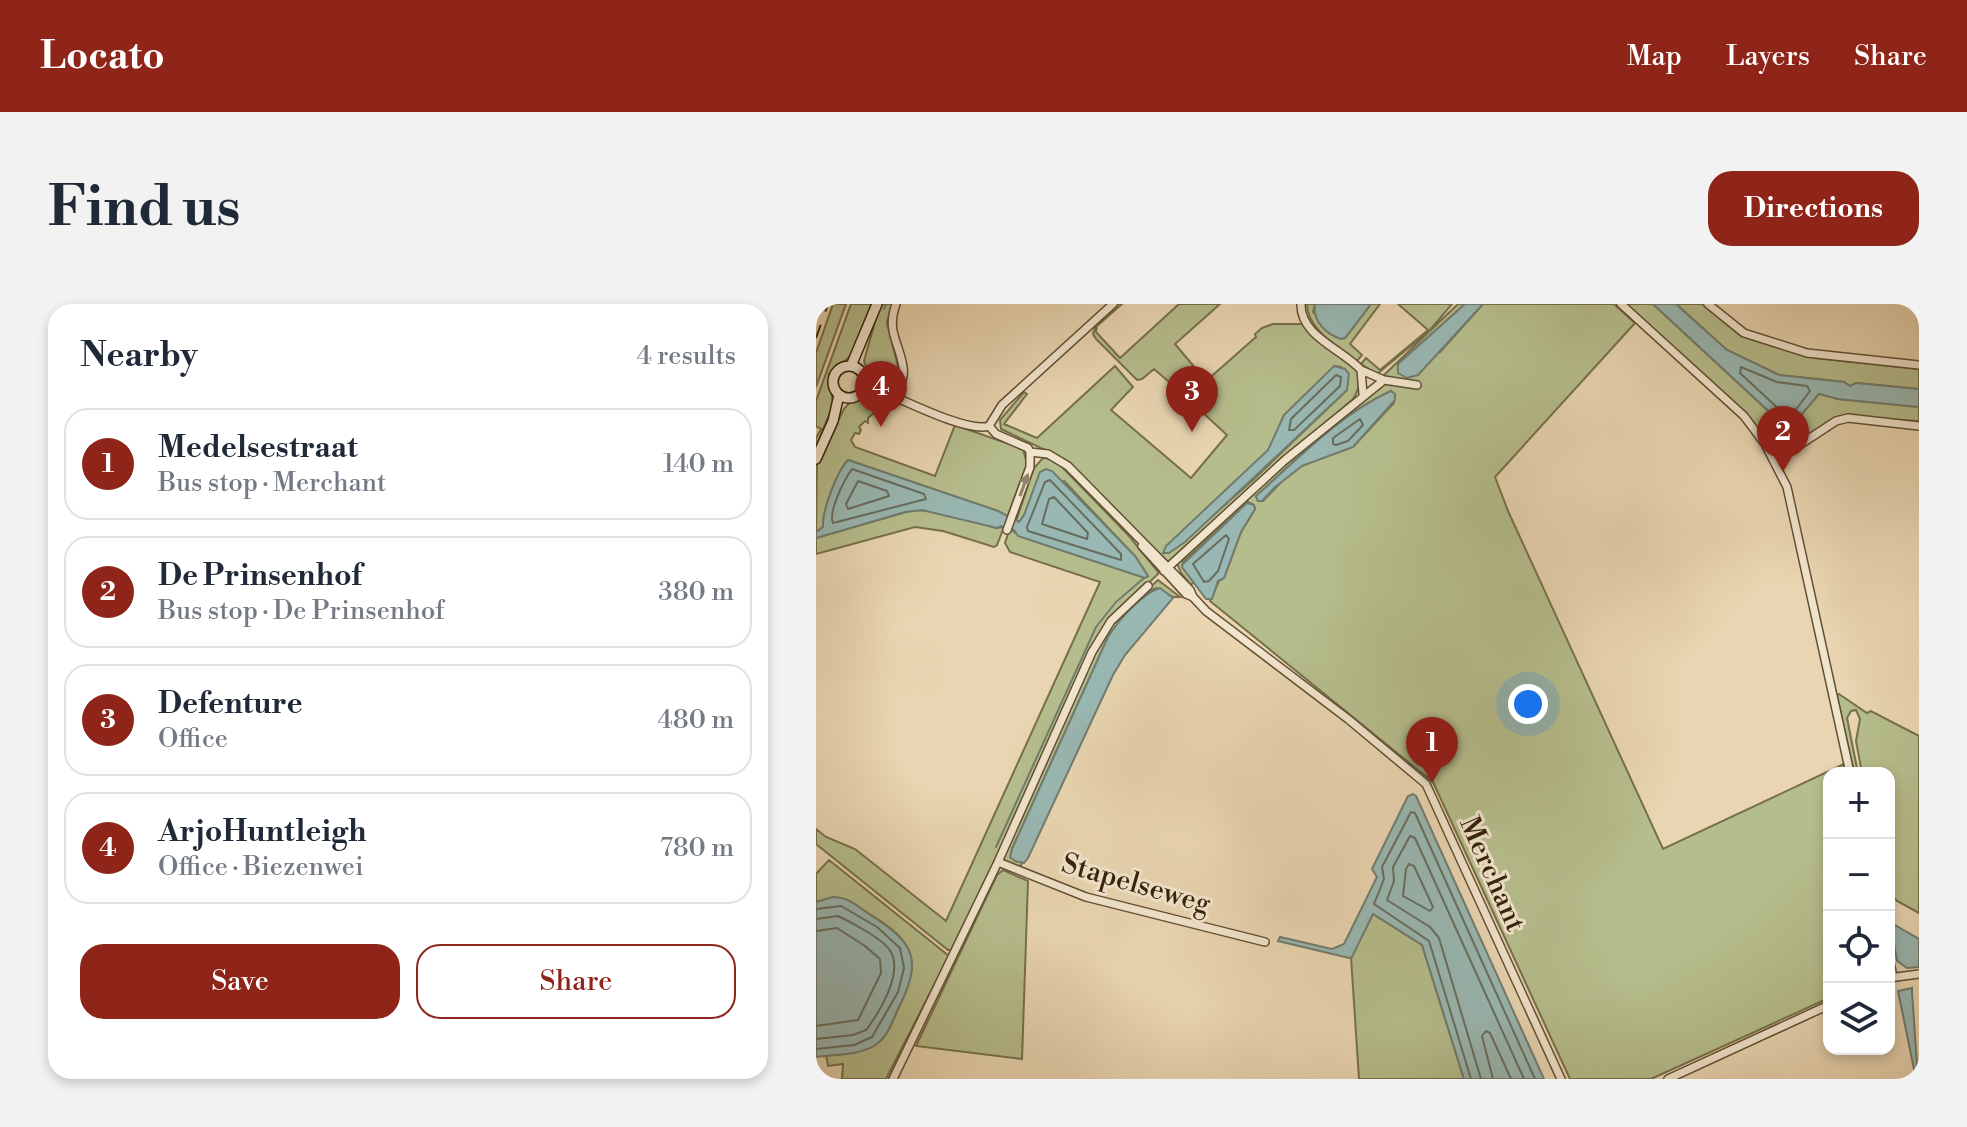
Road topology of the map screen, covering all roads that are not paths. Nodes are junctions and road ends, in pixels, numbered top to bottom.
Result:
1 (877, 304) edge
2 (896, 304) edge
3 (1113, 304) edge
4 (1301, 304) edge
5 (1621, 304) edge
6 (1708, 304) edge
7 (1919, 365) edge
8 (855, 368) junction
9 (1361, 370) junction
10 (1384, 380) junction
11 (1417, 385) dead end
12 (864, 388) junction
13 (1363, 394) junction
14 (843, 396) junction
15 (896, 399) junction
16 (989, 426) junction
17 (1919, 426) edge
18 (1030, 452) junction
19 (816, 459) edge
20 (1775, 461) junction
21 (1007, 530) dead end
22 (1166, 569) junction
23 (1148, 586) dead end
24 (1849, 767) edge
25 (998, 862) junction
26 (1265, 942) dead end
27 (1919, 974) edge
28 (1895, 977) edge
29 (1823, 1008) edge
30 (893, 1079) edge
31 (1561, 1079) edge
32 (1668, 1079) edge

1 - 8 main road
2 - 15 street
3 - 16 street
4 - 9 street
5 - 20 street
6 - 7 street
8 - 12 main road
8 - 14 main road
9 - 10 street
9 - 13 street
10 - 11 street
10 - 13 street
12 - 14 main road
12 - 15 street
13 - 22 street
14 - 19 main road
15 - 16 street
16 - 18 street
17 - 20 street
21 -> 18 street
18 - 22 street, Merchant
20 - 24 street
22 - 31 street, Merchant
23 - 25 street
25 - 26 street, Stapelseweg
25 - 30 street
27 - 28 street
29 - 32 street

